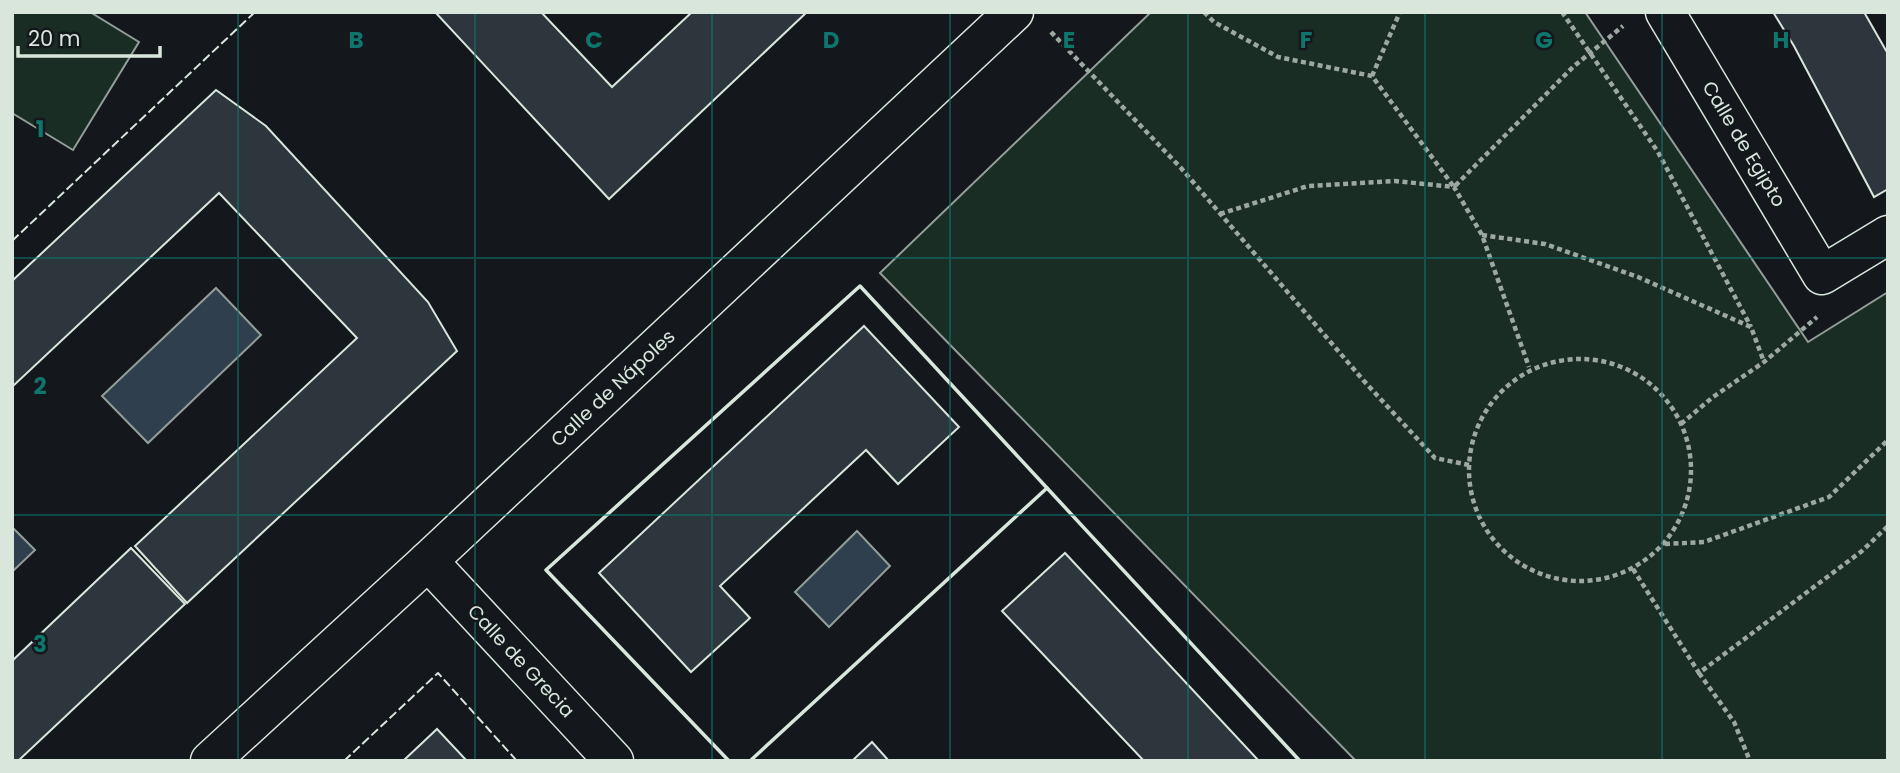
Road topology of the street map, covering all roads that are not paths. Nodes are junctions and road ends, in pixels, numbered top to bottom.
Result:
1 (1648, 16) edge
2 (1028, 17) edge
3 (1888, 235) edge
4 (428, 561) junction
5 (210, 761) edge
6 (614, 761) edge

1 - 3 street, Calle de Egipto
2 - 4 street, Calle de Nápoles
4 - 5 street, Calle de Nápoles
4 - 6 street, Calle de Grecia

